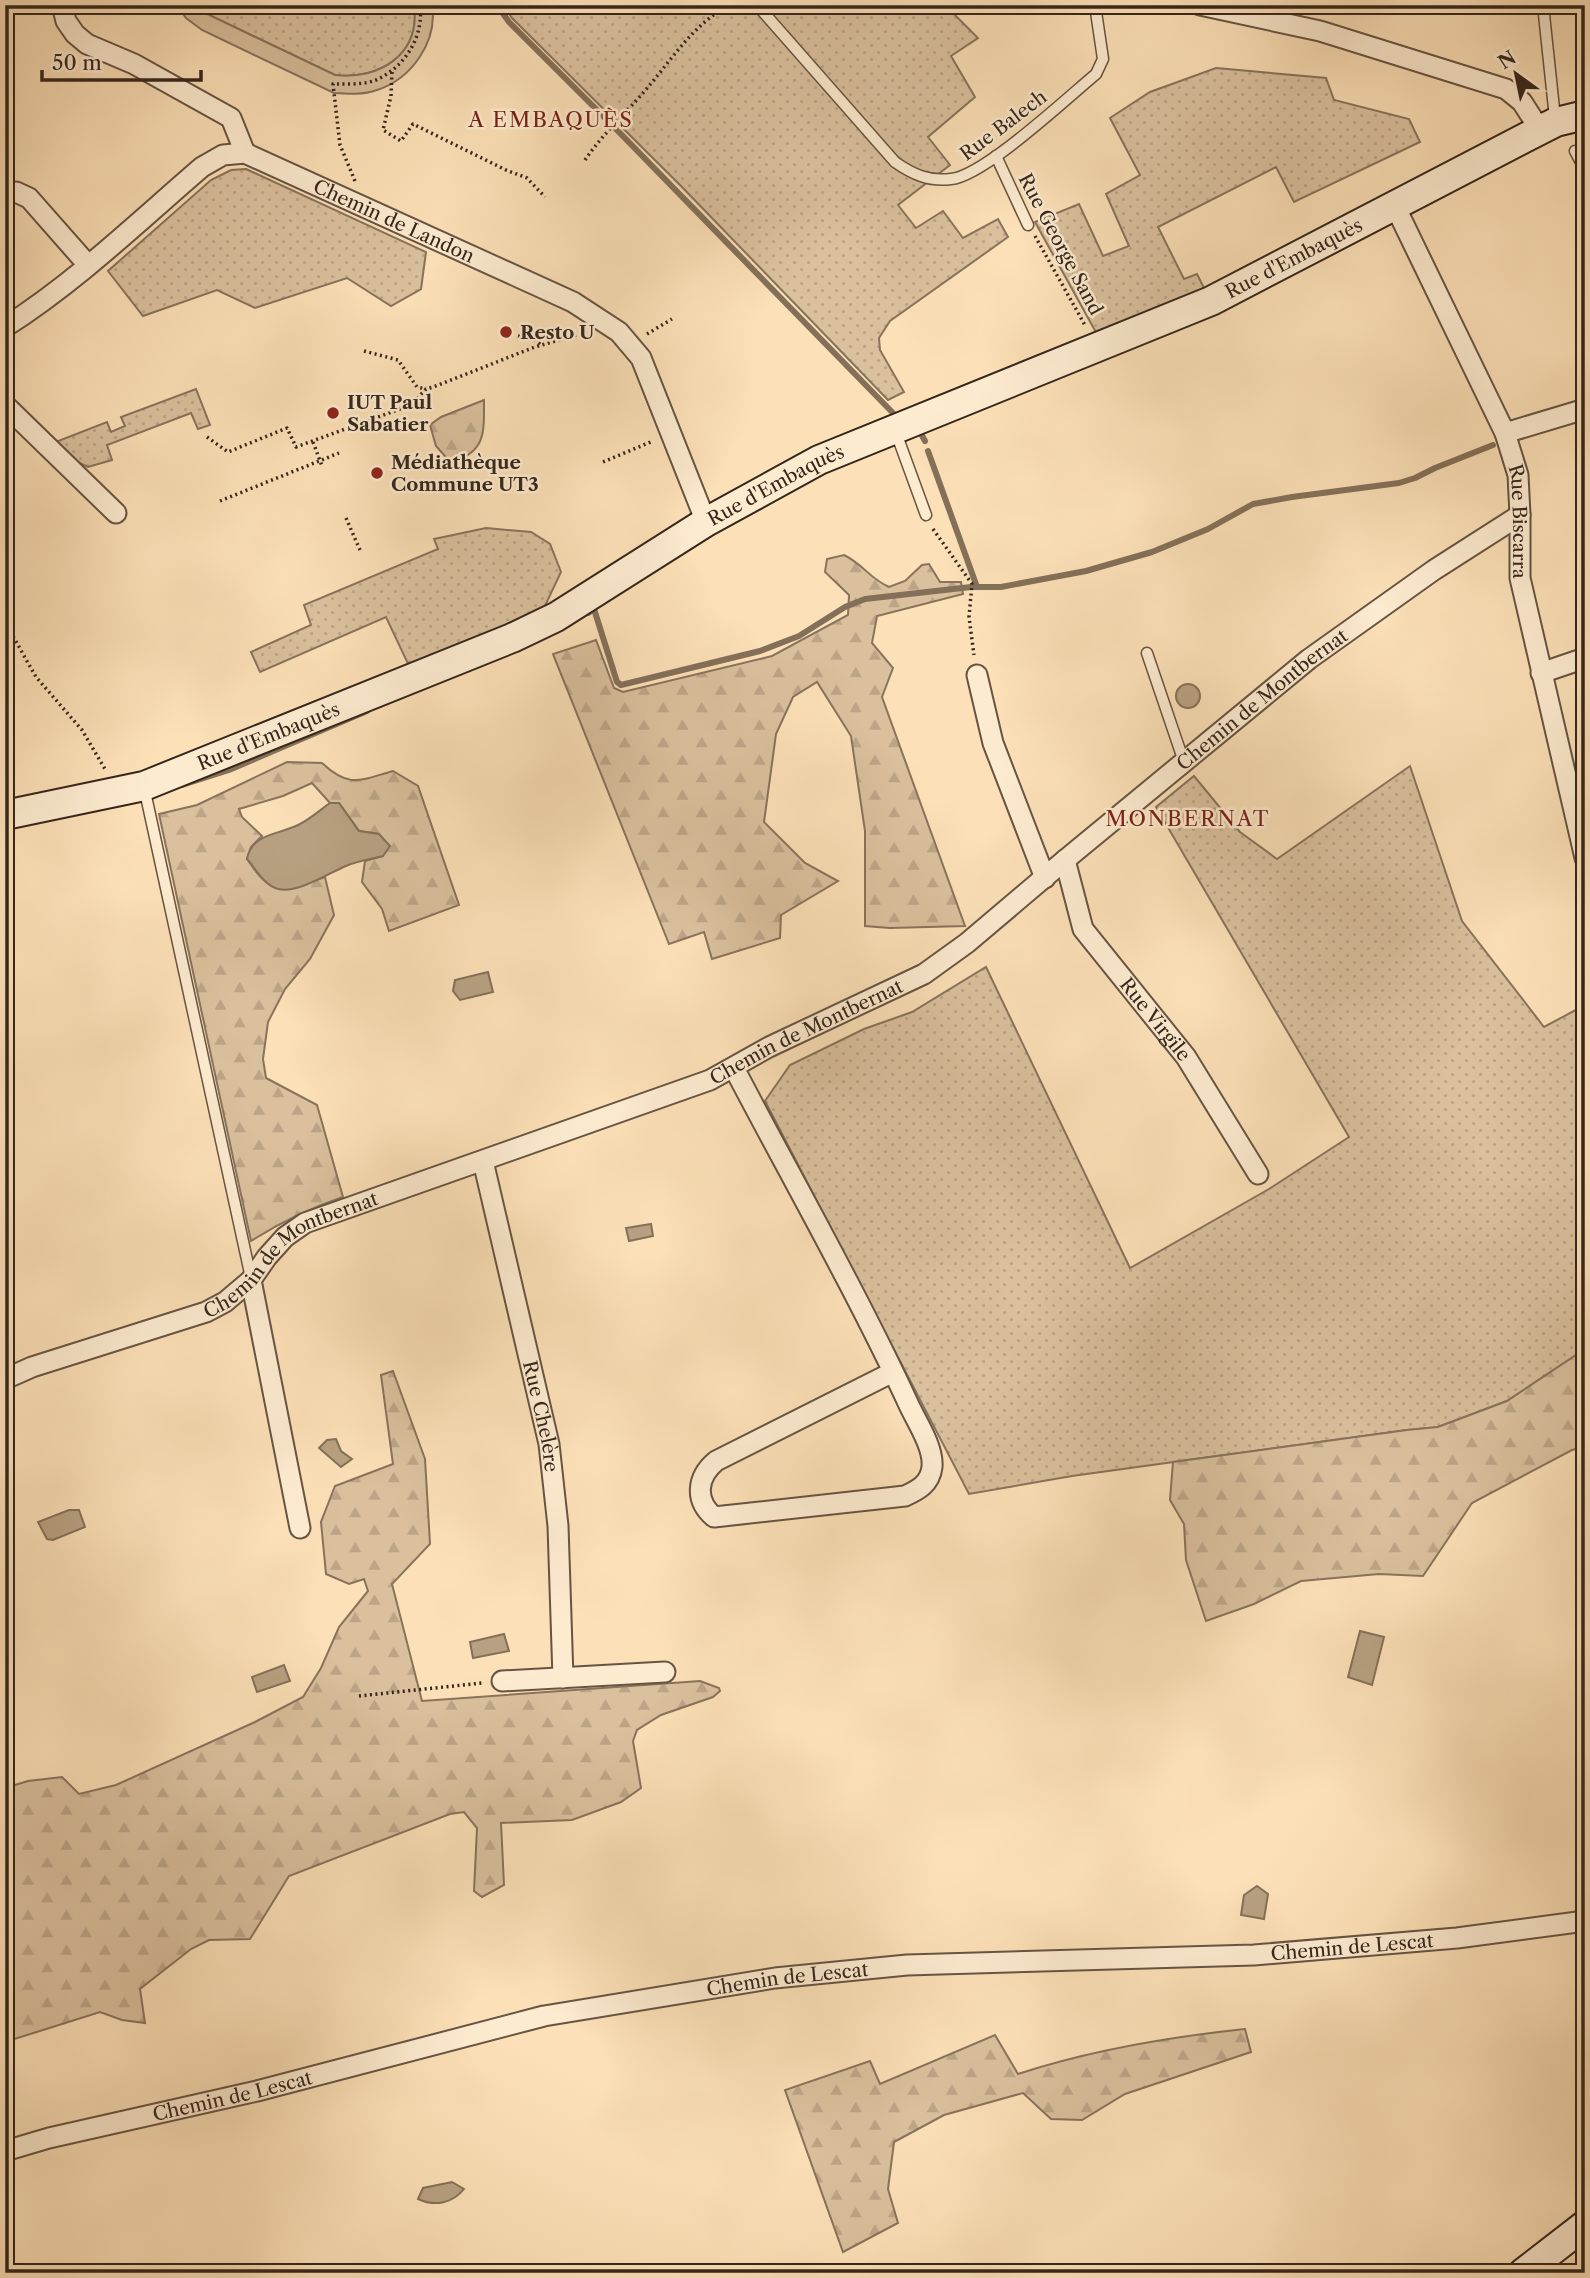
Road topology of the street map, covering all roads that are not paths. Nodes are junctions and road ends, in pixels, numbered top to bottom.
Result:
1 (62, 5) edge
2 (757, 5) edge
3 (1095, 5) edge
4 (1200, 5) edge
5 (1543, 5) edge
6 (1585, 115) edge
7 (1548, 126) junction
8 (1575, 151) dead end
9 (244, 153) junction
10 (996, 156) junction
11 (1585, 170) edge
12 (5, 196) edge
13 (1394, 204) junction
14 (1028, 225) road end
15 (88, 265) junction
16 (5, 327) edge
17 (5, 405) edge
18 (1585, 409) edge
19 (895, 429) junction
20 (1504, 433) junction
21 (116, 513) dead end
22 (926, 515) road end
23 (1520, 515) junction
24 (706, 522) junction
25 (1147, 653) dead end
26 (1585, 658) edge
27 (1541, 673) junction
28 (977, 675) road end
29 (1184, 762) junction
30 (131, 789) junction
31 (5, 815) edge
32 (1585, 858) edge
33 (1065, 860) junction
34 (1045, 878) junction
35 (734, 1068) junction
36 (484, 1161) junction
37 (1258, 1174) dead end
38 (251, 1280) junction
39 (893, 1372) junction
40 (5, 1379) edge
41 (300, 1528) dead end
42 (665, 1672) dead end
43 (563, 1678) junction
44 (502, 1681) road end
45 (1585, 1921) edge
46 (5, 2151) edge
47 (1585, 2225) edge
48 (1523, 2273) edge

1 - 9 street
2 - 10 lane, Rue Balech
3 - 10 lane, Rue Balech
4 - 7 street
5 - 7 lane
6 - 7 street, Rue d'Embaquès
7 - 13 street, Rue d'Embaquès
8 - 11 lane
9 - 15 street
9 - 24 street, Chemin de Landon
10 - 14 lane, Rue George Sand
12 - 15 street
13 - 19 street, Rue d'Embaquès
13 - 20 street, Rue Biscarra
15 - 16 street
17 - 21 street
18 - 20 street
19 - 22 lane
19 - 24 street, Rue d'Embaquès
20 - 23 street, Rue Biscarra
23 - 27 street, Rue Biscarra
23 - 29 street, Chemin de Montbernat
24 - 30 street, Rue d'Embaquès
25 - 29 lane
26 - 27 street
27 - 32 street, Rue Biscarra
28 - 34 street
29 - 33 street, Chemin de Montbernat
30 - 31 street, Rue d'Embaquès
30 - 38 lane
33 - 34 street, Chemin de Montbernat
33 - 37 street, Rue Virgile
34 - 35 street, Chemin de Montbernat
35 - 36 street, Chemin de Montbernat
35 - 39 street
36 - 38 street, Chemin de Montbernat
36 - 43 street, Rue Chelère
38 - 40 street, Chemin de Montbernat
38 - 41 street
39 - 39 street
42 - 43 street
43 - 44 street
45 - 46 street, Chemin de Lescat
47 - 48 street

